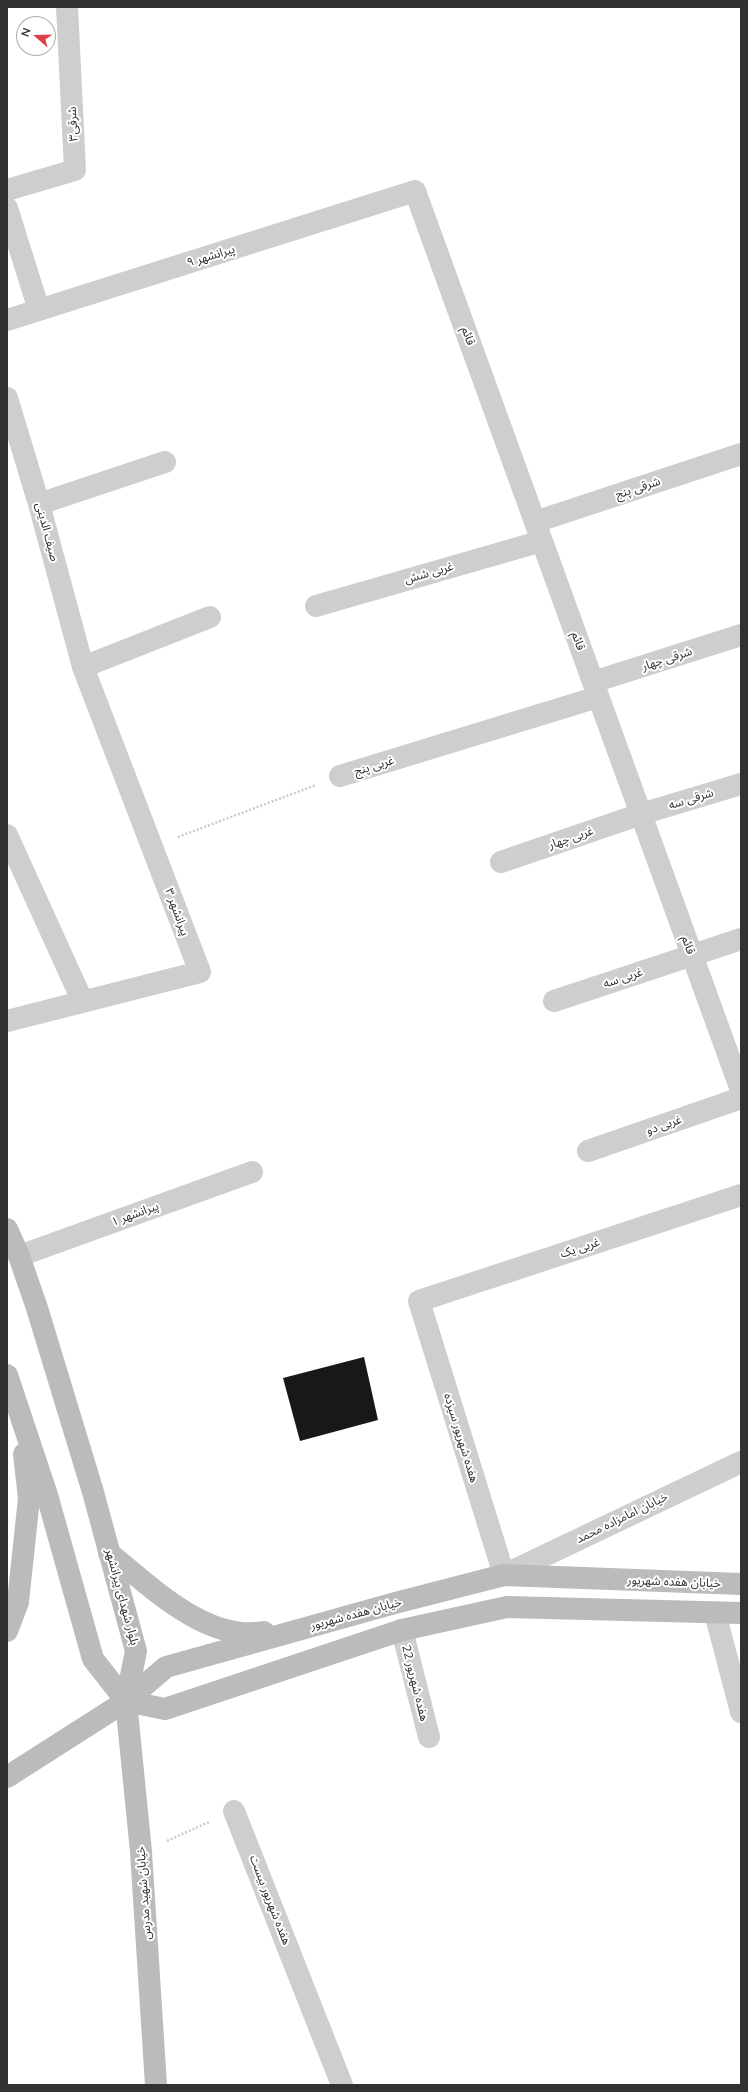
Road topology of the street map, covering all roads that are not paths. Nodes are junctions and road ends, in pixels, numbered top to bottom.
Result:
1 (67, 7) edge
2 (7, 190) edge
3 (415, 191) joint
4 (7, 208) edge
5 (39, 310) junction
6 (7, 320) edge
7 (7, 398) edge
8 (741, 454) edge
9 (165, 462) dead end
10 (39, 504) junction
11 (538, 531) junction
12 (316, 606) dead end
13 (210, 618) dead end
14 (741, 635) edge
15 (83, 667) junction
16 (596, 690) junction
17 (340, 776) road end
18 (741, 784) edge
19 (641, 814) junction
20 (7, 835) edge
21 (501, 862) dead end
22 (14, 869) edge
23 (741, 939) edge
24 (692, 955) junction
25 (82, 1000) junction
26 (554, 1001) dead end
27 (7, 1021) edge
28 (741, 1090) edge
29 (741, 1098) edge
30 (588, 1151) dead end
31 (252, 1172) dead end
32 (741, 1194) edge
33 (7, 1229) edge
34 (19, 1256) junction
35 (419, 1301) joint
36 (7, 1375) edge
37 (21, 1415) junction
38 (741, 1462) edge
39 (109, 1552) junction
40 (504, 1575) junction
41 (741, 1584) edge
42 (716, 1613) junction
43 (741, 1613) edge
44 (338, 1619) junction
45 (402, 1630) junction
46 (7, 1631) edge
47 (126, 1701) junction
48 (741, 1712) edge
49 (429, 1737) dead end
50 (7, 1777) edge
51 (234, 1810) road end
52 (156, 2085) edge
53 (342, 2085) edge

1 - 2 street, شرقی۳
3 - 5 street, پیرانشهر ۹
3 - 11 street, قائم
4 - 5 street
5 - 6 street, پیرانشهر ۹
7 - 10 street, صیف الدینی
8 - 11 street, شرقی پنج
9 - 10 street
10 - 15 street, صیف الدینی
11 - 12 street, غربی شش
11 - 16 street, قائم
13 - 15 street
14 - 16 street, شرقی چهار
15 - 25 street, پیرانشهر ۳
16 - 17 street, غربی پنج
16 - 19 street, قائم
18 - 19 street, شرقی سه
19 - 21 street, غربی چهار
19 - 24 street, قائم
20 - 22 street
22 - 25 street
23 - 24 street, غربی سه
24 - 26 street, غربی سه
24 - 28 street, قائم
25 - 27 street, پیرانشهر ۳
29 - 30 street, غربی دو
31 - 34 street, پیرانشهر ۱
32 - 35 street, غربی یک
33 - 34 main road, بلوار شهدای پیرانشهر
34 - 39 main road, بلوار شهدای پیرانشهر
35 - 40 street, هفده شهریور سیزده
36 - 37 main road
37 - 46 main road
37 - 47 main road
38 - 40 street, خیابان امامزاده محمد
39 - 44 main road
39 - 47 main road, بلوار شهدای پیرانشهر
40 - 41 main road, خیابان هفده شهریور
40 - 44 main road, خیابان هفده شهریور
42 - 43 main road
42 - 45 main road
42 - 48 street
44 - 47 main road, خیابان هفده شهریور
45 - 47 main road
45 - 49 street, هفده شهریور 22
47 - 50 main road, خیابان هفده شهریور
47 - 52 main road, خیابان شهید مدرس
51 - 53 street, هفده شهریور بیست

